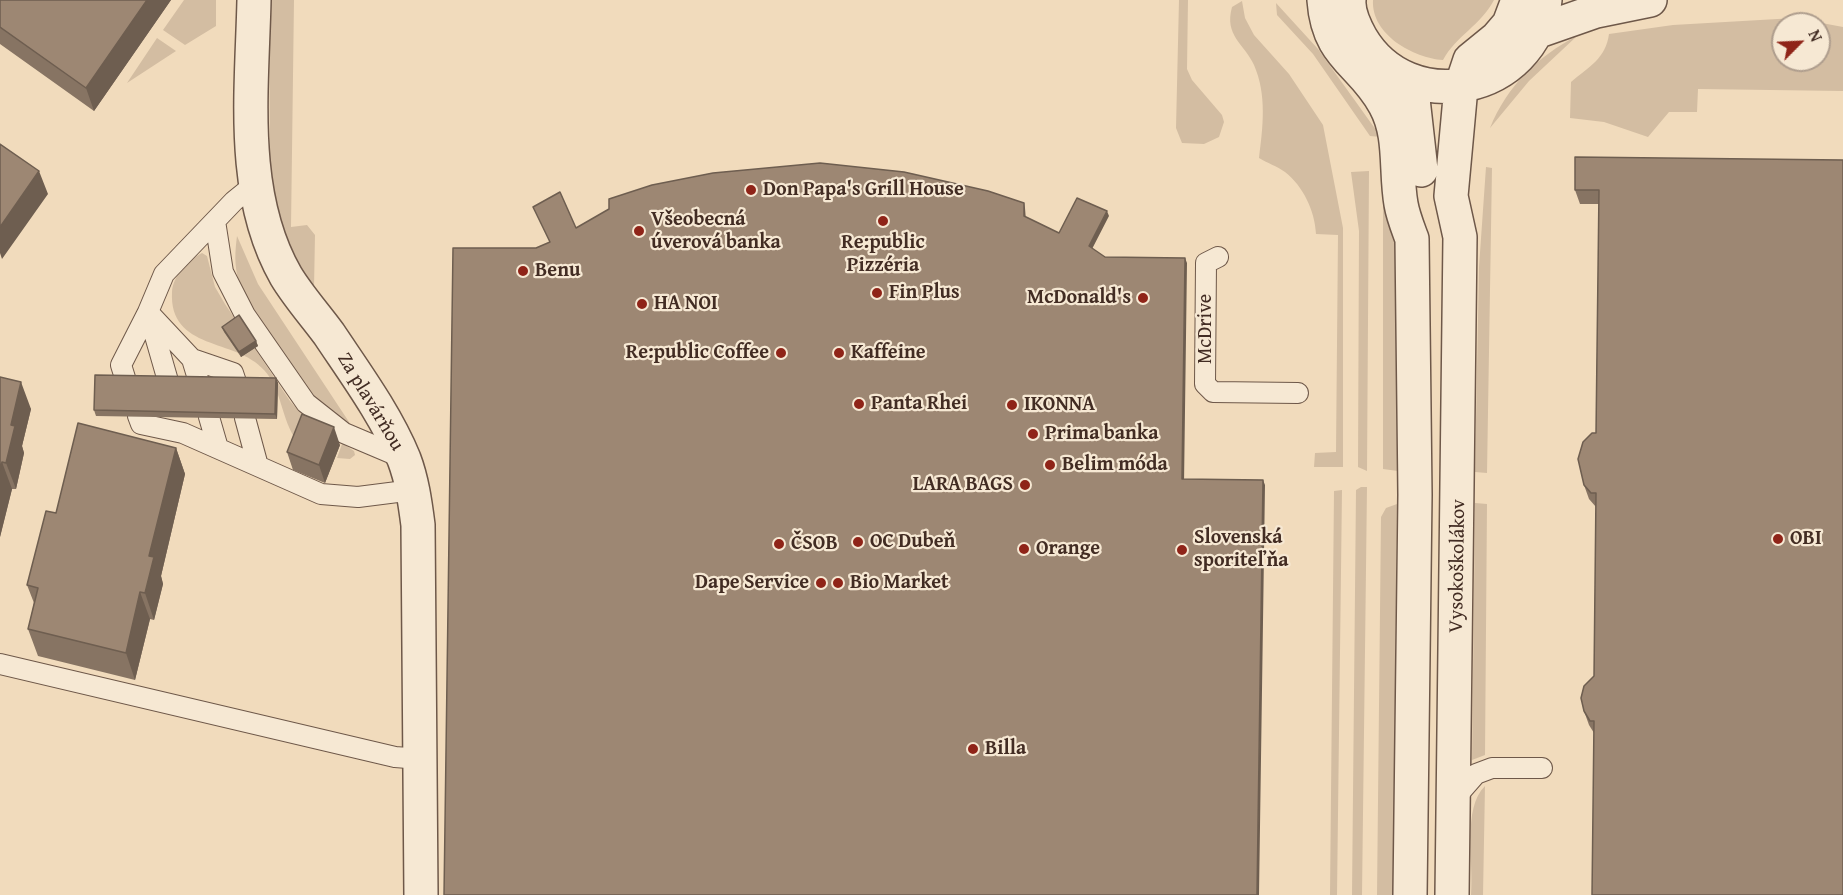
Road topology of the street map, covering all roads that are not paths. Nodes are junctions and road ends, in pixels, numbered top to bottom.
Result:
1 (254, 0) edge
2 (1518, 0) edge
3 (1545, 0) edge
4 (1650, 0) edge
5 (1340, 1) edge
6 (1536, 32) junction
7 (1496, 74) junction
8 (1403, 78) junction
9 (1461, 87) junction
10 (255, 184) junction
11 (215, 221) junction
12 (1460, 237) junction
13 (1412, 239) junction
14 (1218, 257) dead end
15 (148, 312) junction
16 (192, 359) junction
17 (126, 381) edge
18 (168, 381) edge
19 (199, 382) edge
20 (236, 382) edge
21 (1298, 393) dead end
22 (138, 416) edge
23 (209, 417) edge
24 (245, 418) edge
25 (218, 448) junction
26 (403, 458) junction
27 (258, 466) junction
28 (413, 490) junction
29 (0, 664) edge
30 (421, 759) junction
31 (1542, 768) dead end
32 (1455, 798) junction
33 (421, 895) edge
34 (1410, 895) edge
35 (1452, 895) edge

1 - 10 street, Za plavárňou
2 - 9 street, Vysokoškolákov
3 - 6 street, Vysokoškolákov
4 - 6 street
5 - 8 street, Vysokoškolákov
5 - 13 street, Vysokoškolákov
6 - 7 street, Vysokoškolákov
7 - 9 street, Vysokoškolákov
7 - 12 street, Vysokoškolákov
8 - 9 street, Vysokoškolákov
8 - 13 street, Vysokoškolákov
9 - 12 street, Vysokoškolákov
10 - 11 lane
10 - 26 street, Za plavárňou
11 - 15 lane
11 - 26 lane
12 - 32 street, Vysokoškolákov
13 - 34 street, Vysokoškolákov
14 - 21 lane, McDrive
15 - 16 lane
15 - 17 lane
15 - 18 lane
16 - 19 lane
16 - 20 lane
22 - 25 lane
23 - 25 lane
24 - 27 lane
25 - 27 lane
26 - 28 street, Za plavárňou
27 - 28 lane
28 - 30 street, Za plavárňou
29 - 30 lane
30 - 33 street, Za plavárňou
31 - 32 lane
32 - 35 street, Vysokoškolákov

